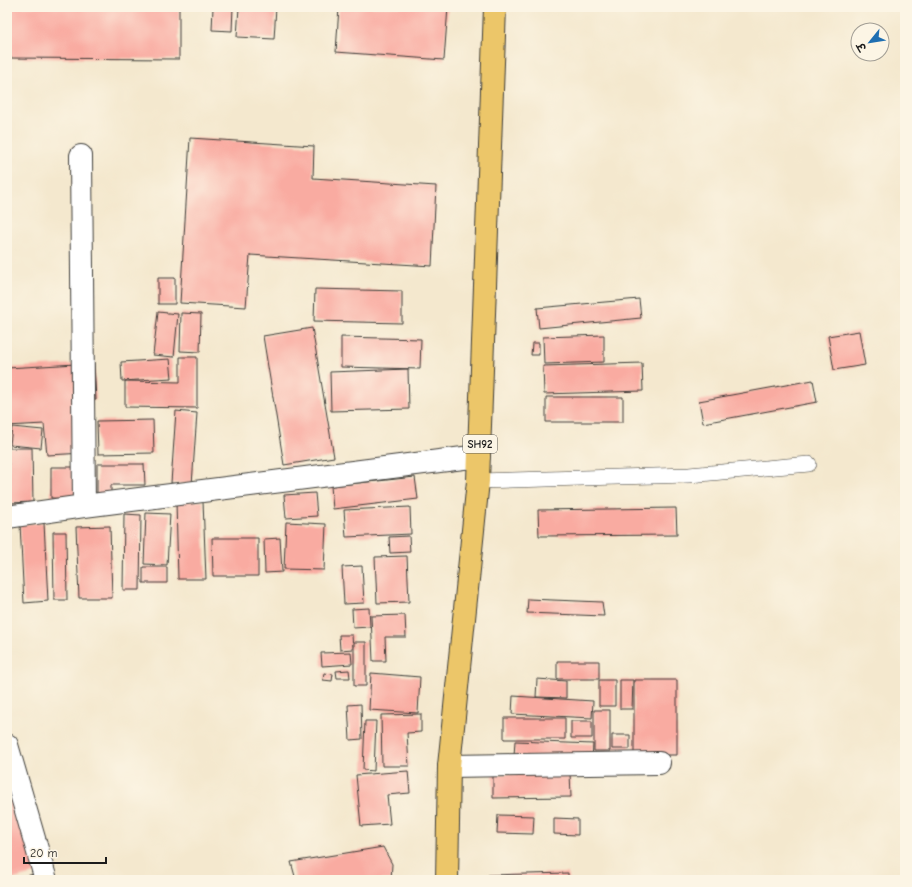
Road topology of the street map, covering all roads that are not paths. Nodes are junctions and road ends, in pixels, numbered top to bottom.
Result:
1 (495, 7) edge
2 (81, 156) dead end
3 (479, 456) junction
4 (808, 464) dead end
5 (478, 481) junction
6 (84, 506) junction
7 (7, 517) edge
8 (7, 745) edge
9 (659, 763) dead end
10 (450, 766) junction
11 (46, 880) edge
12 (447, 880) edge

1 - 3 main road, SH92
2 - 6 street
3 - 5 main road, SH92
3 - 6 street
4 - 5 lane
5 - 10 main road, SH92
6 - 7 street
8 - 11 street
9 - 10 street
10 - 12 main road, SH92

